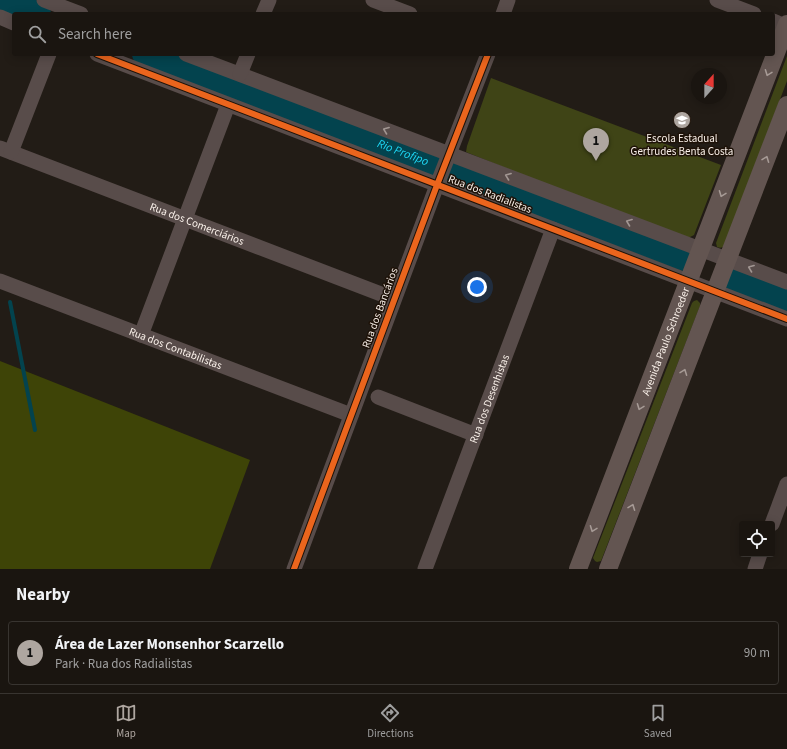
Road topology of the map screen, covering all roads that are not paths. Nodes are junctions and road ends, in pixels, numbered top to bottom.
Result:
1 (44, 0) edge
2 (268, 0) edge
3 (373, 0) edge
4 (508, 0) edge
5 (718, 0) edge
6 (68, 4) edge
7 (78, 12) edge
8 (264, 12) edge
9 (405, 12) edge
10 (504, 12) edge
11 (749, 12) edge
12 (0, 17) edge
13 (12, 21) edge
14 (783, 25) edge
15 (775, 47) edge
16 (48, 56) edge
17 (102, 56) edge
18 (191, 56) edge
19 (247, 56) edge
20 (487, 56) edge
21 (772, 56) edge
22 (240, 74) junction
23 (228, 105) junction
24 (787, 105) edge
25 (5, 150) edge
26 (448, 153) junction
27 (437, 185) junction
28 (185, 218) junction
29 (553, 229) junction
30 (701, 249) junction
31 (728, 260) junction
32 (0, 281) edge
33 (688, 281) junction
34 (787, 282) edge
35 (715, 292) junction
36 (394, 299) junction
37 (787, 319) edge
38 (141, 335) junction
39 (378, 397) dead end
40 (351, 415) junction
41 (476, 435) junction
42 (787, 484) edge
43 (773, 521) edge
44 (759, 557) edge
45 (294, 569) edge
46 (425, 569) edge
47 (579, 569) edge
48 (608, 569) edge
49 (755, 569) edge

1 - 6 street
2 - 8 street
3 - 9 street
4 - 10 street
5 - 11 street
6 - 7 street
12 - 13 street
14 -> 15 main road, Avenida Paulo Schroeder
16 - 25 street
17 - 23 street, Rua dos Radialistas
18 - 22 street, Rua dos Radialistas
19 - 22 street
20 - 26 street, Rua dos Bancários
21 -> 30 main road, Avenida Paulo Schroeder
26 -> 22 street, Rua dos Radialistas
23 - 27 street, Rua dos Radialistas
23 - 28 street
31 -> 24 main road
25 - 28 street, Rua dos Comerciários
26 - 27 street, Rua dos Bancários
30 -> 26 street, Rua dos Radialistas
27 - 29 street, Rua dos Radialistas
27 - 36 street, Rua dos Bancários
28 - 36 street, Rua dos Comerciários
28 - 38 street
29 - 33 street, Rua dos Radialistas
29 - 41 street, Rua dos Desenhistas
30 - 31 street, Rua dos Radialistas
30 - 33 main road, Avenida Paulo Schroeder
34 -> 31 street, Rua dos Radialistas
31 - 35 main road
32 - 38 street, Rua dos Contabilistas
33 - 35 street, Rua dos Radialistas
33 -> 47 main road, Avenida Paulo Schroeder
35 - 37 street, Rua dos Radialistas
48 -> 35 main road
36 - 40 street, Rua dos Bancários
38 - 40 street, Rua dos Contabilistas
39 - 41 street
40 - 45 street, Rua dos Bancários
41 - 46 street, Rua dos Desenhistas
42 - 43 street
44 - 49 street

